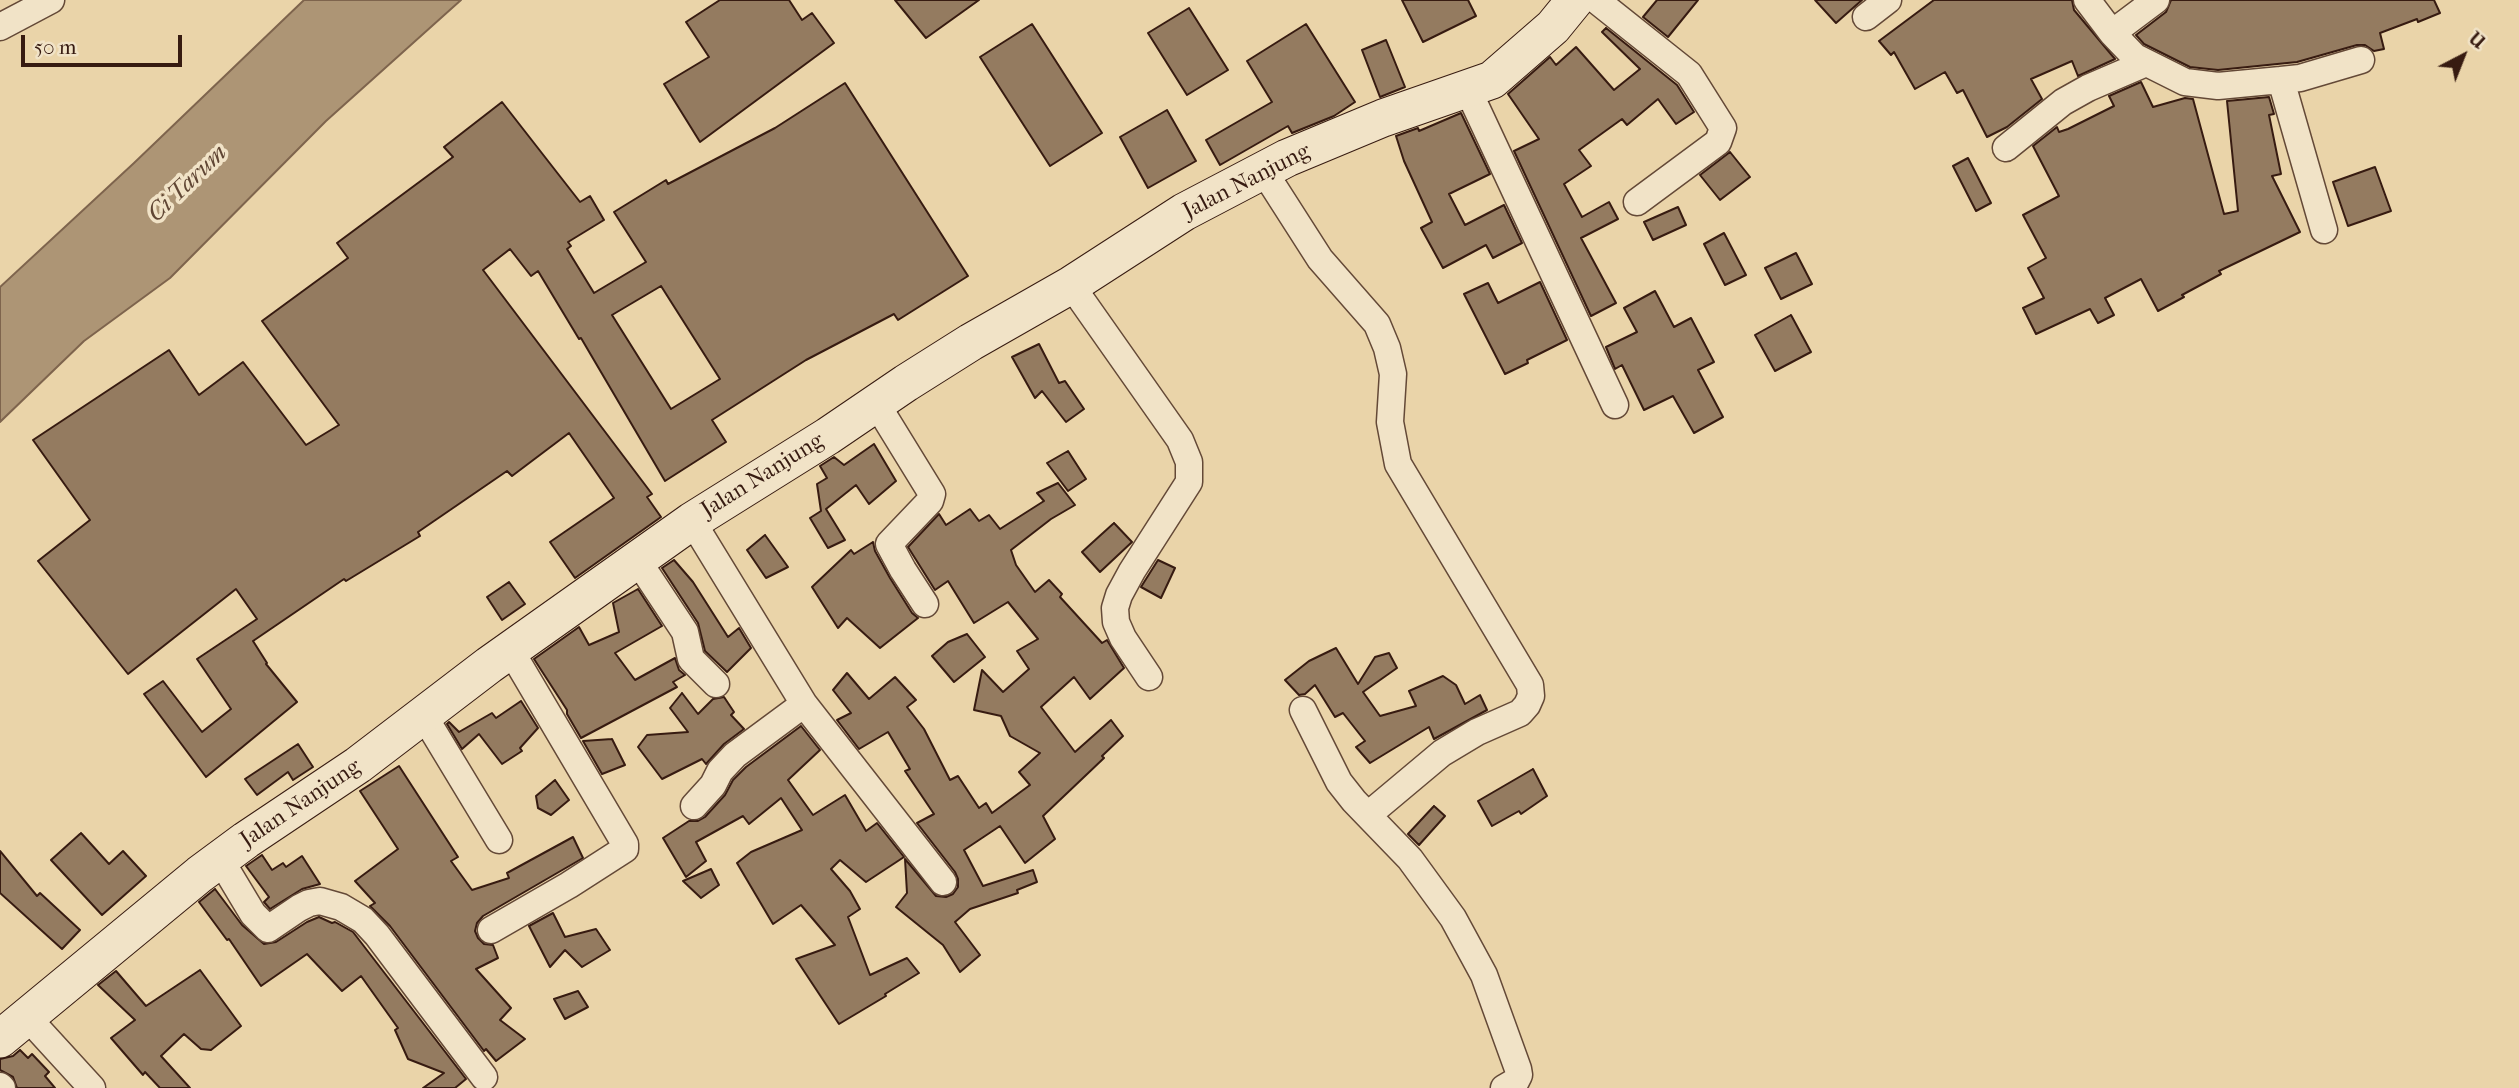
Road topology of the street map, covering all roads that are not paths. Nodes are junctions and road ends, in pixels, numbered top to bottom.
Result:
1 (51, 0) edge
2 (1575, 0) edge
3 (1596, 0) edge
4 (1888, 0) edge
5 (2087, 0) edge
6 (2156, 0) edge
7 (1866, 17) dead end
8 (0, 27) edge
9 (2112, 33) junction
10 (2361, 60) dead end
11 (2146, 63) junction
12 (2281, 80) junction
13 (1468, 90) junction
14 (2006, 148) dead end
15 (1263, 170) junction
16 (1637, 202) dead end
17 (2324, 230) dead end
18 (1071, 285) junction
19 (876, 403) junction
20 (1615, 405) dead end
21 (692, 521) junction
22 (638, 561) junction
23 (925, 604) dead end
24 (511, 651) junction
25 (1149, 677) dead end
26 (716, 684) dead end
27 (804, 704) junction
28 (1303, 710) dead end
29 (424, 716) junction
30 (694, 806) dead end
31 (1368, 816) junction
32 (499, 840) dead end
33 (220, 859) junction
34 (943, 882) dead end
35 (491, 930) dead end
36 (13, 1028) edge
37 (484, 1077) dead end
38 (92, 1088) edge
39 (1504, 1088) edge

1 - 8 street
2 - 13 main road, Jalan Nanjung
3 - 16 street
4 - 7 street
5 - 9 street
6 - 9 street
9 - 11 street
10 - 12 street
11 - 12 street
11 - 14 street
12 - 17 street
13 - 15 main road, Jalan Nanjung
13 - 20 street
15 - 18 main road, Jalan Nanjung
15 - 31 street
18 - 19 main road, Jalan Nanjung
18 - 25 street
19 - 21 main road, Jalan Nanjung
19 - 23 street
21 - 22 main road, Jalan Nanjung
21 - 27 street
22 - 24 main road, Jalan Nanjung
22 - 26 street
24 - 29 main road, Jalan Nanjung
24 - 35 street
27 - 30 street
27 - 34 street
28 - 31 street
29 - 32 street
29 - 33 main road, Jalan Nanjung
31 - 39 street
33 - 36 main road, Jalan Nanjung
33 - 37 street
36 - 38 street

